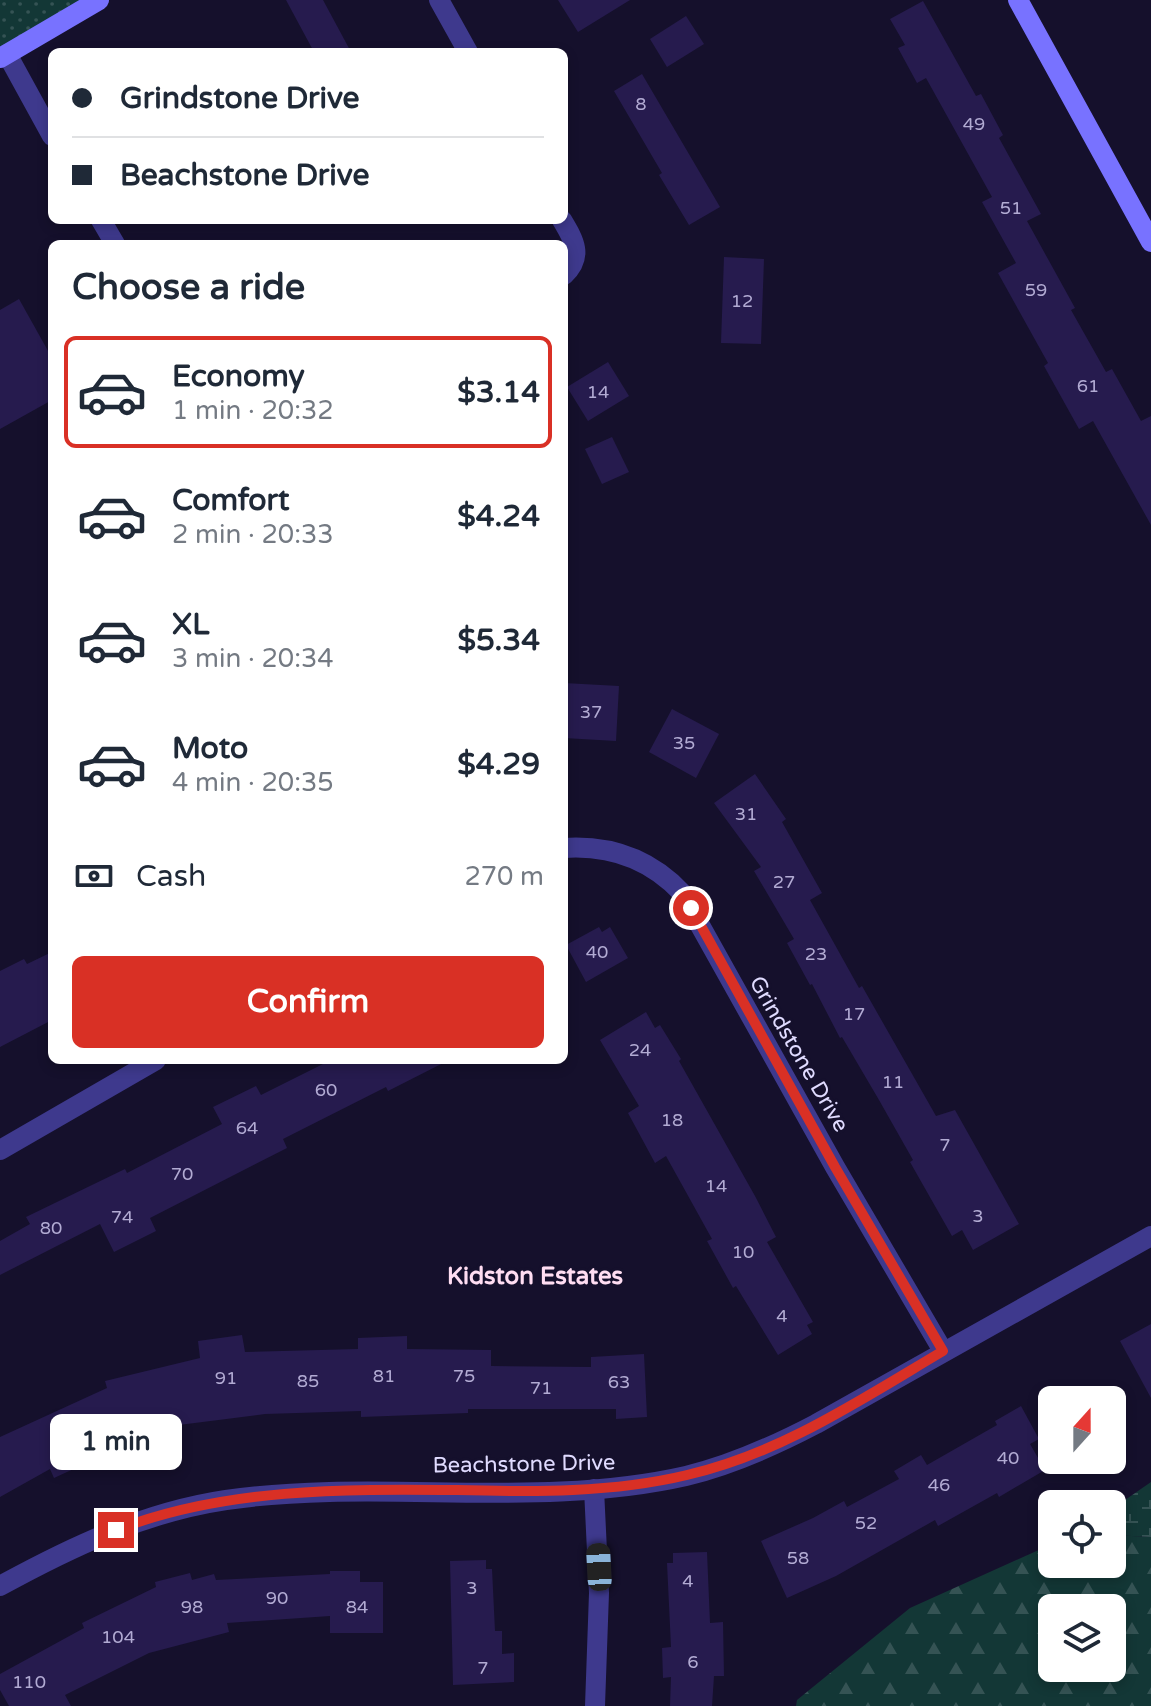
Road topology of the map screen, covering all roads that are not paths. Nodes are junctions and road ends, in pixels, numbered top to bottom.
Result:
1 (99, 0) edge
2 (439, 0) edge
3 (1018, 0) edge
4 (466, 48) edge
5 (4, 56) edge
6 (48, 129) edge
7 (564, 224) edge
8 (1151, 242) edge
9 (568, 270) edge
10 (568, 848) edge
11 (149, 1064) edge
12 (0, 1150) edge
13 (1151, 1236) edge
14 (943, 1351) junction
15 (594, 1489) junction
16 (0, 1586) edge
17 (595, 1706) edge

1 - 5 street
2 - 4 street
3 - 8 street
5 - 6 street
7 - 9 street
10 - 14 street, Grindstone Drive
11 - 12 street
13 - 14 street, Beachstone Drive
14 - 15 street, Beachstone Drive
15 - 16 street, Beachstone Drive
15 - 17 street

